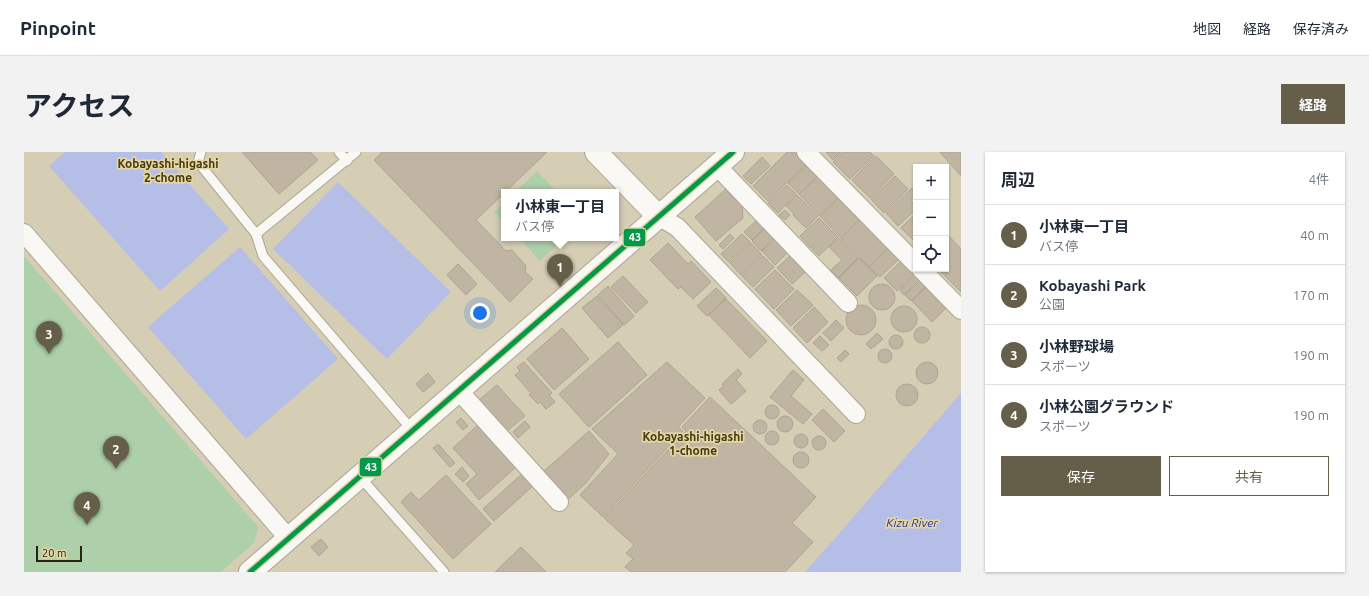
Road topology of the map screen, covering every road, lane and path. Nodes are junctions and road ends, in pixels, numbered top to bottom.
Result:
1 (201, 152) edge
2 (338, 152) edge
3 (356, 152) edge
4 (596, 152) edge
5 (733, 152) edge
6 (806, 152) edge
7 (347, 161) junction
8 (717, 166) junction
9 (658, 216) junction
10 (24, 233) edge
11 (256, 234) junction
12 (913, 261) edge
13 (924, 272) edge
14 (848, 302) dead end
15 (961, 310) edge
16 (459, 391) junction
17 (856, 414) dead end
18 (413, 431) junction
19 (360, 477) junction
20 (559, 502) dead end
21 (289, 539) junction
22 (250, 572) edge
23 (444, 572) edge

1 - 11 lane
2 - 7 lane
3 - 7 lane
4 - 9 street
5 - 8 street
6 - 12 street
7 - 11 lane
8 - 9 street
8 - 14 street
9 - 16 street
9 - 17 street
10 - 21 street
11 - 18 lane
13 - 15 street
16 - 18 street
16 - 20 street
18 - 19 street
19 - 21 street
19 - 23 lane
21 - 22 street

